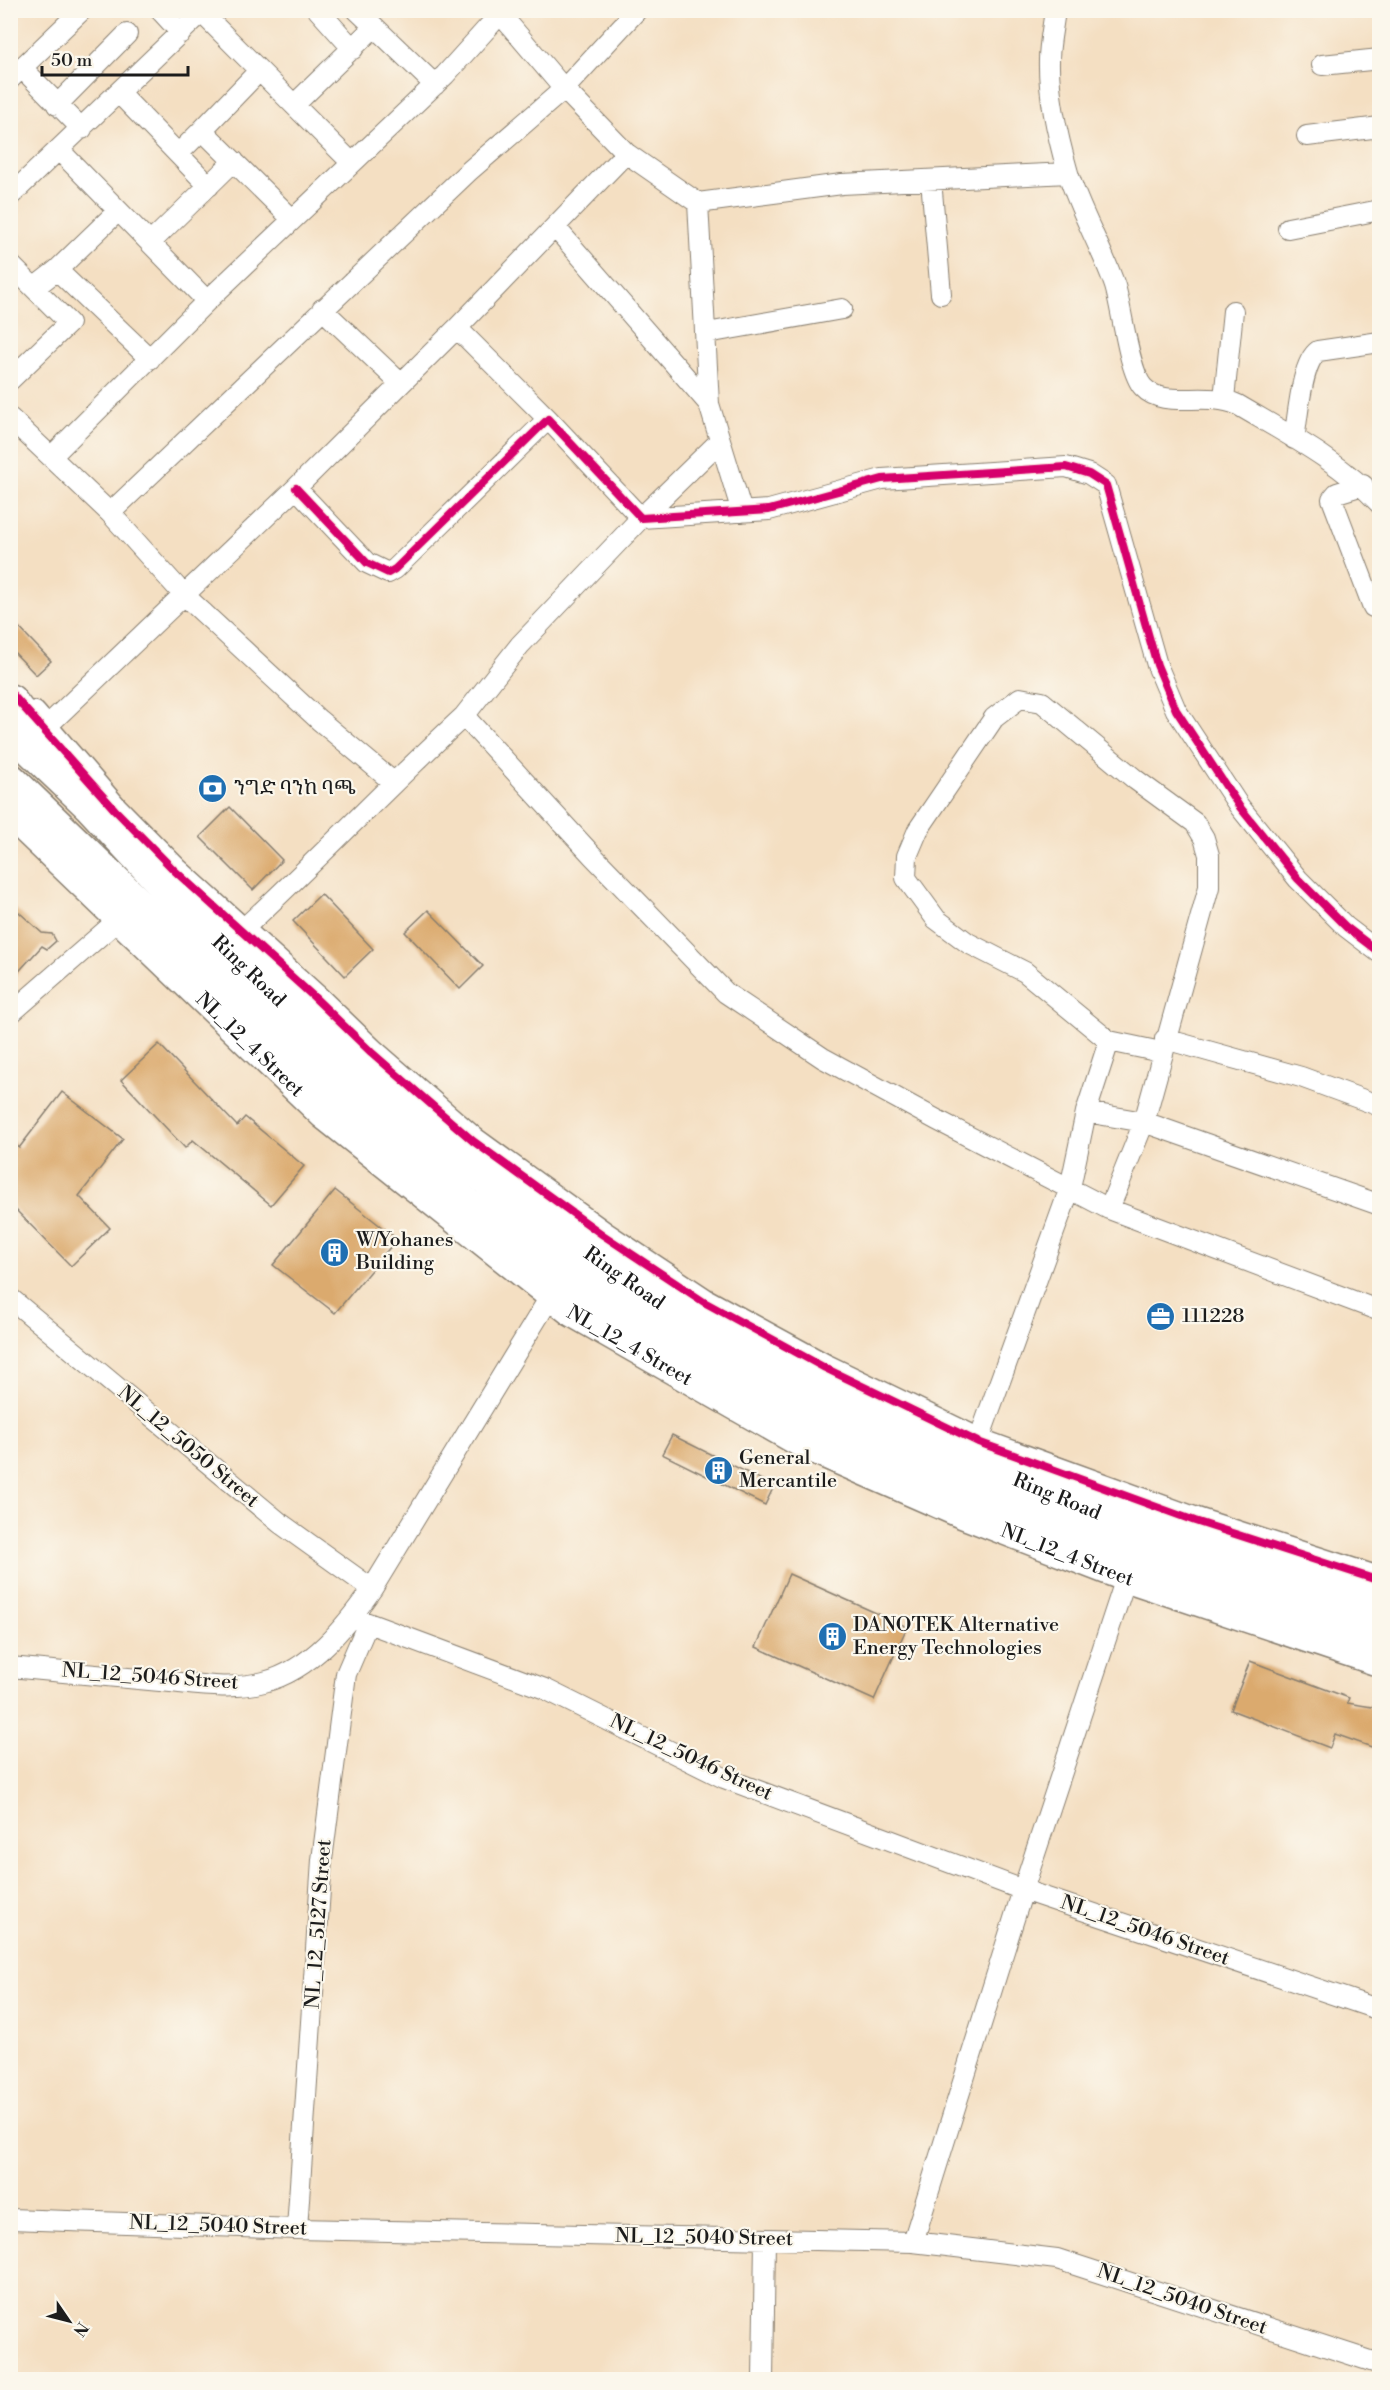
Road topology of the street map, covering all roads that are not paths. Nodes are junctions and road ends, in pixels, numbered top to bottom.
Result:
1 (82, 10) edge
2 (160, 10) edge
3 (318, 10) edge
4 (357, 10) edge
5 (637, 10) edge
6 (1055, 10) edge
7 (203, 12) edge
8 (499, 12) edge
9 (374, 27) junction
10 (181, 33) junction
11 (127, 34) dead end
12 (353, 49) junction
13 (1380, 59) edge
14 (1322, 65) dead end
15 (260, 71) junction
16 (16, 73) edge
17 (435, 85) junction
18 (564, 89) junction
19 (119, 93) junction
20 (57, 105) junction
21 (294, 105) junction
22 (1380, 128) edge
23 (82, 129) junction
24 (202, 130) junction
25 (1307, 136) dead end
26 (60, 151) junction
27 (626, 153) junction
28 (178, 154) junction
29 (234, 161) junction
30 (352, 163) junction
31 (1068, 173) junction
32 (931, 180) junction
33 (209, 186) junction
34 (10, 196) edge
35 (698, 203) junction
36 (1380, 210) edge
37 (118, 211) junction
38 (292, 219) junction
39 (555, 227) junction
40 (1288, 228) dead end
41 (151, 242) junction
42 (10, 264) edge
43 (57, 270) junction
44 (34, 288) junction
45 (941, 294) dead end
46 (207, 301) junction
47 (91, 303) junction
48 (322, 309) junction
49 (842, 309) dead end
50 (1233, 311) dead end
51 (69, 323) junction
52 (456, 328) junction
53 (707, 333) junction
54 (1380, 342) edge
55 (150, 359) junction
56 (10, 380) edge
57 (400, 383) junction
58 (1224, 399) junction
59 (709, 404) junction
60 (10, 418) edge
61 (548, 419) junction
62 (1294, 439) junction
63 (720, 441) junction
64 (51, 457) junction
65 (1363, 485) junction
66 (296, 488) junction
67 (1380, 504) edge
68 (742, 512) junction
69 (110, 513) junction
70 (641, 518) junction
71 (183, 594) junction
72 (1373, 607) dead end
73 (10, 692) edge
74 (10, 701) edge
75 (464, 716) junction
76 (45, 728) junction
77 (10, 729) edge
78 (10, 780) edge
79 (393, 782) junction
80 (10, 797) edge
81 (90, 805) junction
82 (10, 816) edge
83 (72, 837) junction
84 (118, 920) junction
85 (241, 931) junction
86 (1380, 953) edge
87 (10, 1014) edge
88 (1109, 1041) junction
89 (1163, 1046) junction
90 (1380, 1106) edge
91 (1086, 1112) junction
92 (1144, 1122) junction
93 (1070, 1188) junction
94 (1380, 1205) edge
95 (1109, 1209) junction
96 (550, 1297) junction
97 (10, 1298) edge
98 (1380, 1311) edge
99 (978, 1442) junction
100 (1126, 1578) junction
101 (1380, 1581) edge
102 (372, 1588) junction
103 (1380, 1608) edge
104 (360, 1620) junction
105 (1380, 1635) edge
106 (1380, 1663) edge
107 (10, 1667) edge
108 (1023, 1890) junction
109 (1380, 2010) edge
110 (10, 2219) edge
111 (297, 2229) junction
112 (765, 2239) junction
113 (913, 2242) junction
114 (1380, 2364) edge
115 (763, 2379) edge

1 - 16 street
2 - 10 street
3 - 12 street
4 - 9 street
5 - 18 street
6 - 31 street
7 - 10 street
7 - 15 street
8 - 17 street
8 - 18 street
9 - 12 street
9 - 17 street
10 - 19 street
11 - 20 street
12 - 21 street
13 - 14 street
15 - 21 street
15 - 24 street
16 - 20 street
17 - 30 street
18 - 27 street
18 - 48 street
19 - 23 street
19 - 28 street
20 - 23 street
21 - 30 street
22 - 25 street
23 - 26 street
24 - 28 street
24 - 29 street
26 - 34 street
26 - 37 street
27 - 35 street
27 - 39 street
28 - 33 street
29 - 33 street
29 - 38 street
30 - 38 street
31 - 32 street
31 - 58 street
32 - 35 street
32 - 45 street
33 - 41 street
35 - 53 street
36 - 40 street
37 - 41 street
37 - 43 street
38 - 46 street
39 - 52 street
39 - 59 street
41 - 46 street
42 - 44 street
43 - 44 street
43 - 47 street
44 - 51 street
46 - 55 street
47 - 51 street
47 - 55 street
48 - 57 street
48 - 69 street
49 - 53 street
50 - 58 street
51 - 56 street
52 - 57 street
52 - 61 street
53 - 59 street
54 - 62 street
55 - 64 street
57 - 66 street
58 - 62 street
59 - 63 street
60 - 64 street
61 - 66 street
61 - 70 street
62 - 65 street
63 - 68 street
63 - 70 street
64 - 69 street
65 - 67 street
65 - 72 street
66 - 71 street
68 - 70 street
68 - 86 street
69 - 71 street
70 - 75 street
71 - 76 street
71 - 79 street
73 - 76 street
74 - 81 highway
75 - 79 street
75 - 93 street
76 - 85 street
77 - 81 highway, Ring Road
78 - 83 highway, Ring Road
79 - 85 street
80 - 83 highway
81 - 103 highway, Ring Road
82 - 84 street, NL_12_4 Street
83 - 105 highway, Ring Road
84 - 87 street
84 - 96 street, NL_12_4 Street
85 - 99 street
88 - 89 street
88 - 89 street
88 - 91 street
89 - 90 street
89 - 92 street
91 - 92 street
91 - 93 street
92 - 94 street
92 - 95 street
93 - 95 street
93 - 99 street
95 - 98 street
96 - 100 street, NL_12_4 Street
96 - 102 street
97 - 102 street, NL_12_5050 Street
99 - 101 street
100 - 106 street, NL_12_4 Street
100 - 108 street
102 - 104 street
104 - 107 street, NL_12_5046 Street
104 - 108 street, NL_12_5046 Street
104 - 111 street, NL_12_5127 Street
108 - 109 street, NL_12_5046 Street
108 - 113 street
110 - 111 street, NL_12_5040 Street
111 - 112 street, NL_12_5040 Street
112 - 113 street, NL_12_5040 Street
112 - 115 street
113 - 114 street, NL_12_5040 Street

